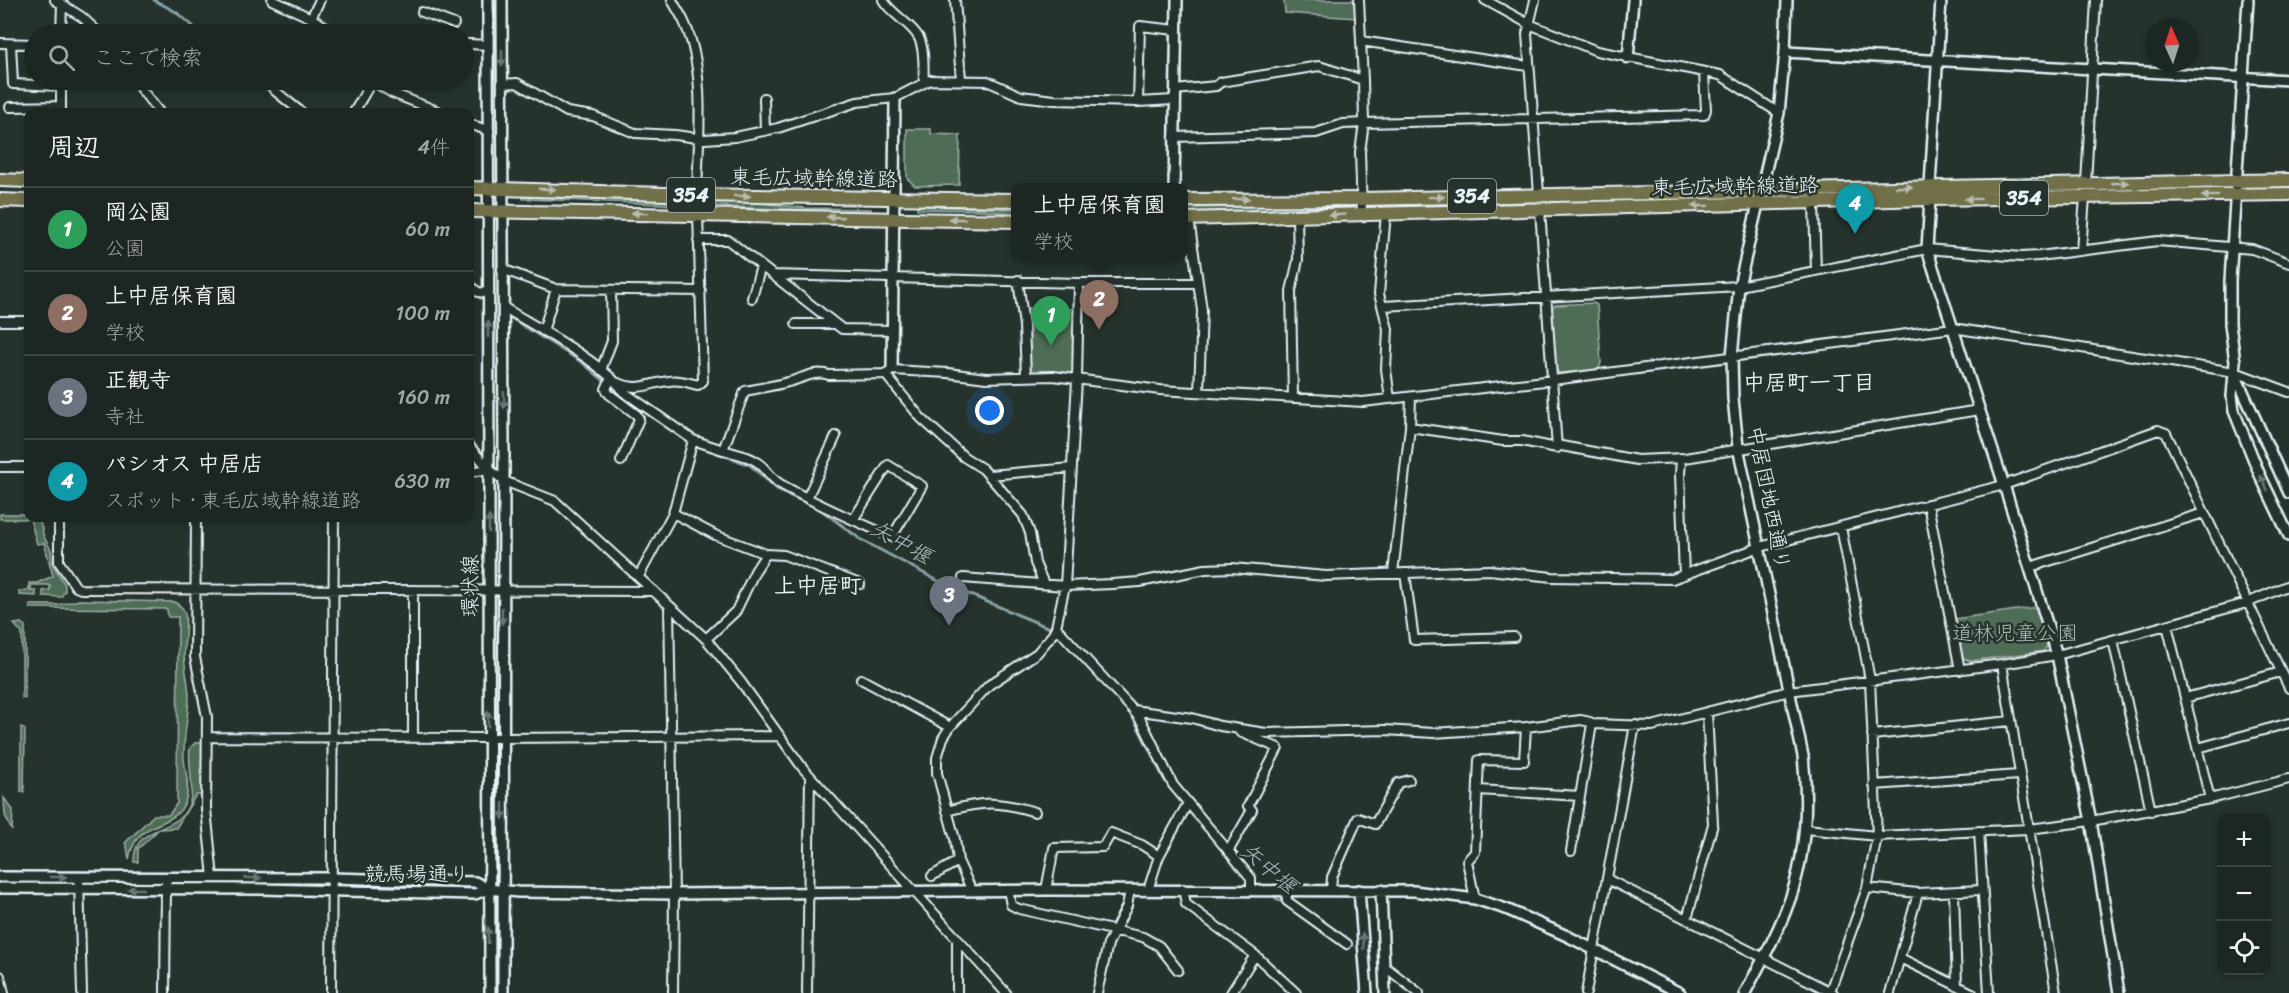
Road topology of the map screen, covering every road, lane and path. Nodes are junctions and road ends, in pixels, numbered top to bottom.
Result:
1 (272, 0) edge
2 (320, 0) edge
3 (488, 0) edge
4 (502, 0) edge
5 (672, 0) edge
6 (884, 0) edge
7 (955, 0) edge
8 (1177, 0) edge
9 (1359, 0) edge
10 (1485, 0) edge
11 (1535, 0) edge
12 (1633, 0) edge
13 (1787, 0) edge
14 (1941, 0) edge
15 (2096, 0) edge
16 (2248, 0) edge
17 (59, 2) edge
18 (1494, 2) edge
19 (422, 12) dead end
20 (311, 18) junction
21 (60, 24) edge
22 (89, 24) edge
23 (320, 24) edge
24 (454, 24) dead end
25 (1529, 24) junction
26 (1176, 30) junction
27 (1361, 41) junction
28 (0, 44) edge
29 (11, 44) junction
30 (24, 44) edge
31 (474, 44) edge
32 (488, 45) junction
33 (1785, 52) junction
34 (1628, 58) junction
35 (1937, 59) junction
36 (1528, 66) junction
37 (2091, 69) junction
38 (1704, 72) junction
39 (2243, 77) junction
40 (961, 80) junction
41 (1363, 80) junction
42 (2289, 80) edge
43 (924, 81) junction
44 (24, 84) edge
45 (502, 84) junction
46 (61, 90) edge
47 (142, 90) edge
48 (274, 90) dead end
49 (366, 90) edge
50 (387, 90) edge
51 (1174, 95) junction
52 (764, 98) dead end
53 (895, 98) junction
54 (1137, 102) junction
55 (10, 107) dead end
56 (36, 108) edge
57 (61, 108) edge
58 (156, 108) edge
59 (296, 108) edge
60 (356, 108) edge
61 (430, 108) edge
62 (1779, 113) junction
63 (1533, 119) junction
64 (1364, 123) junction
65 (474, 125) edge
66 (489, 131) junction
67 (765, 131) junction
68 (1174, 137) junction
69 (698, 138) junction
70 (0, 180) edge
71 (2237, 180) junction
72 (2289, 180) edge
73 (24, 181) edge
74 (1174, 183) edge
75 (1930, 186) junction
76 (474, 188) edge
77 (488, 189) junction
78 (502, 189) junction
79 (1762, 190) junction
80 (2086, 191) junction
81 (1539, 194) junction
82 (2289, 194) edge
83 (697, 195) junction
84 (2235, 196) junction
85 (894, 199) junction
86 (1361, 199) junction
87 (1930, 199) junction
88 (0, 200) edge
89 (1011, 200) edge
90 (1188, 200) edge
91 (24, 201) edge
92 (1814, 203) junction
93 (1758, 205) junction
94 (1540, 210) junction
95 (474, 211) edge
96 (488, 211) junction
97 (502, 212) junction
98 (1386, 213) junction
99 (698, 214) junction
100 (1362, 214) junction
101 (1297, 217) junction
102 (893, 219) junction
103 (1188, 219) edge
104 (1011, 221) edge
105 (1188, 231) edge
106 (698, 240) junction
107 (2232, 246) junction
108 (1927, 249) junction
109 (2081, 251) junction
110 (2289, 263) edge
111 (761, 266) junction
112 (502, 270) junction
113 (1816, 271) junction
114 (773, 275) junction
115 (892, 279) junction
116 (1018, 280) junction
117 (1079, 283) junction
118 (1197, 283) junction
119 (1739, 286) junction
120 (474, 289) edge
121 (556, 289) junction
122 (611, 291) junction
123 (701, 291) junction
124 (488, 293) junction
125 (1546, 297) junction
126 (752, 298) dead end
127 (1383, 306) junction
128 (503, 307) junction
129 (0, 321) edge
130 (24, 321) edge
131 (796, 324) dead end
132 (835, 324) junction
133 (1953, 328) junction
134 (891, 330) junction
135 (543, 331) junction
136 (1732, 356) junction
137 (601, 370) junction
138 (888, 372) junction
139 (2235, 372) junction
140 (1026, 376) junction
141 (612, 380) junction
142 (1077, 380) junction
143 (1553, 380) junction
144 (1198, 392) junction
145 (2289, 392) edge
146 (1411, 397) junction
147 (1293, 398) junction
148 (1390, 399) junction
149 (1979, 410) junction
150 (1410, 427) junction
151 (836, 436) dead end
152 (692, 443) junction
153 (1556, 445) junction
154 (1738, 447) junction
155 (723, 450) junction
156 (474, 452) edge
157 (1681, 458) junction
158 (621, 461) dead end
159 (0, 467) edge
160 (24, 467) edge
161 (1072, 468) junction
162 (489, 469) junction
163 (474, 471) edge
164 (989, 475) junction
165 (504, 481) junction
166 (2004, 485) junction
167 (2289, 493) edge
168 (807, 498) junction
169 (1928, 504) junction
170 (673, 513) junction
171 (2204, 513) junction
172 (853, 520) junction
173 (58, 522) edge
174 (196, 522) edge
175 (334, 522) edge
176 (1841, 527) junction
177 (2289, 536) edge
178 (1760, 547) junction
179 (766, 554) junction
180 (2030, 567) junction
181 (1393, 573) junction
182 (1405, 573) junction
183 (1684, 575) junction
184 (639, 576) junction
185 (963, 578) dead end
186 (860, 584) dead end
187 (1044, 584) junction
188 (2289, 585) edge
189 (1065, 586) junction
190 (333, 588) junction
191 (195, 590) junction
192 (413, 590) junction
193 (488, 590) junction
194 (502, 591) junction
195 (654, 591) junction
196 (2247, 603) junction
197 (669, 606) junction
198 (2167, 625) junction
199 (1056, 627) junction
200 (1514, 637) dead end
201 (705, 639) junction
202 (2113, 640) junction
203 (2057, 655) junction
204 (2002, 664) junction
205 (1960, 670) junction
206 (2281, 672) junction
207 (861, 680) dead end
208 (1870, 680) junction
209 (2289, 688) edge
210 (1789, 691) junction
211 (2185, 698) junction
212 (1133, 710) junction
213 (1707, 712) junction
214 (2011, 721) junction
215 (2289, 723) edge
216 (1592, 724) junction
217 (1635, 725) junction
218 (950, 727) junction
219 (1230, 728) junction
220 (1526, 728) junction
221 (1872, 735) junction
222 (779, 736) junction
223 (208, 737) junction
224 (331, 737) junction
225 (413, 737) junction
226 (671, 737) junction
227 (489, 738) junction
228 (502, 738) junction
229 (2198, 748) junction
230 (2019, 775) junction
231 (810, 776) junction
232 (2289, 779) edge
233 (1409, 780) dead end
234 (1874, 784) junction
235 (1478, 790) junction
236 (1580, 796) junction
237 (2210, 799) junction
238 (1188, 803) junction
239 (947, 811) junction
240 (2151, 811) junction
241 (1035, 812) dead end
242 (2091, 821) junction
243 (1806, 829) junction
244 (2029, 829) junction
245 (1979, 831) junction
246 (1876, 836) junction
247 (1229, 850) junction
248 (1571, 851) dead end
249 (1160, 856) junction
250 (958, 861) junction
251 (932, 876) dead end
252 (0, 877) edge
253 (79, 877) junction
254 (166, 878) junction
255 (213, 878) junction
256 (331, 878) junction
257 (1607, 879) junction
258 (0, 888) edge
259 (1867, 888) junction
260 (79, 889) junction
261 (166, 889) junction
262 (488, 889) junction
263 (1183, 889) junction
264 (1251, 889) junction
265 (1008, 890) junction
266 (1046, 890) junction
267 (1130, 890) junction
268 (1148, 890) junction
269 (1286, 890) junction
270 (1331, 890) junction
271 (1359, 890) junction
272 (1381, 890) junction
273 (1982, 890) junction
274 (332, 891) junction
275 (503, 891) junction
276 (914, 891) junction
277 (972, 891) junction
278 (1954, 892) junction
279 (808, 893) junction
280 (1918, 893) junction
281 (674, 894) junction
282 (1475, 899) junction
283 (1687, 920) junction
284 (1115, 930) junction
285 (957, 938) junction
286 (1347, 944) dead end
287 (1594, 949) junction
288 (1255, 955) junction
289 (1763, 958) junction
290 (1900, 958) junction
291 (1384, 966) junction
292 (1178, 970) dead end
293 (0, 976) edge
294 (1957, 986) junction
295 (1832, 992) edge
296 (4, 993) edge
297 (82, 993) edge
298 (165, 993) edge
299 (331, 993) edge
300 (490, 993) edge
301 (503, 993) edge
302 (673, 993) edge
303 (807, 993) edge
304 (957, 993) edge
305 (1006, 993) edge
306 (1096, 993) edge
307 (1231, 993) edge
308 (1296, 993) edge
309 (1366, 993) edge
310 (1385, 993) edge
311 (1419, 993) edge
312 (1586, 993) edge
313 (1680, 993) edge
314 (1745, 993) edge
315 (1890, 993) edge
316 (1972, 993) edge
317 (1989, 993) edge
318 (2056, 993) edge
319 (2119, 993) edge

1 - 20 street
2 - 20 street
3 - 32 street, 環状線
4 -> 45 street, 環状線
5 - 69 street
6 - 43 street
7 - 40 street
8 - 26 street
9 - 27 street
10 - 18 street
11 - 25 street
12 - 34 street
13 - 33 street, 中居団地西通り
14 - 35 street
15 - 37 street
16 - 39 street
17 - 21 street
17 - 22 street
18 - 25 street
19 - 24 street
20 - 23 street
25 - 34 street
25 - 36 street
26 - 51 street
26 - 54 street
27 - 36 street
27 - 41 street
28 - 29 street
29 - 30 street
29 - 44 street
31 - 32 street
32 - 66 street, 環状線
33 - 35 street
33 - 62 street, 中居団地西通り
34 - 38 street
35 - 37 street
35 - 75 street
36 - 63 street
37 - 39 street
37 - 80 street
38 - 62 street
38 - 63 street
39 - 42 street
39 - 71 street
40 - 43 street
40 - 54 street
41 - 51 street
41 - 64 street
43 - 53 street
45 - 69 street
45 - 78 street, 環状線
46 - 57 street
47 - 58 street
48 - 59 street
49 - 60 street
50 - 61 street
51 - 54 street
51 - 68 street
52 - 67 street
53 - 67 street
53 - 85 street
55 - 56 street
62 - 79 street, 中居団地西通り
63 - 64 street
63 - 81 street
64 - 68 street
64 - 86 street
65 - 66 street
66 - 77 street, 環状線
67 - 69 street
68 - 74 street
69 - 83 street
70 - 73 highway
71 - 72 highway, 東毛広域幹線道路 / 354
80 -> 71 highway, 東毛広域幹線道路 / 354
71 - 84 street
79 -> 75 highway, 東毛広域幹線道路 / 354
75 - 80 highway, 東毛広域幹線道路 / 354
76 - 77 highway, 東毛広域幹線道路 / 354
77 - 78 highway, 東毛広域幹線道路 / 354
77 - 96 street, 環状線
78 -> 83 highway, 東毛広域幹線道路 / 354
78 - 97 street, 環状線
79 - 81 highway, 東毛広域幹線道路 / 354
79 - 93 street, 中居団地西通り
84 -> 80 highway, 東毛広域幹線道路 / 354
80 -> 87 highway, 東毛広域幹線道路 / 354
80 - 109 street
86 -> 81 highway, 東毛広域幹線道路 / 354
82 - 84 highway, 東毛広域幹線道路 / 354
83 -> 85 highway, 東毛広域幹線道路 / 354
84 - 107 street
85 - 89 highway, 東毛広域幹線道路 / 354
85 - 102 street
90 -> 86 highway, 東毛広域幹線道路 / 354
86 - 100 street
87 - 92 highway, 東毛広域幹線道路 / 354
87 - 108 street
88 - 91 highway
92 - 93 highway, 東毛広域幹線道路 / 354
92 - 113 street
93 -> 94 highway, 東毛広域幹線道路 / 354
93 - 119 street, 中居団地西通り
94 - 98 highway, 東毛広域幹線道路 / 354
94 - 125 street
95 - 96 highway, 東毛広域幹線道路 / 354
96 - 97 highway, 東毛広域幹線道路 / 354
96 - 124 street, 環状線
99 -> 97 highway, 東毛広域幹線道路 / 354
97 - 112 street, 環状線
98 - 100 highway, 東毛広域幹線道路 / 354
98 - 127 street
102 -> 99 highway, 東毛広域幹線道路 / 354
99 - 106 street
100 -> 101 highway, 東毛広域幹線道路 / 354
101 - 103 highway, 東毛広域幹線道路 / 354
101 - 147 street
104 -> 102 highway, 東毛広域幹線道路 / 354
102 - 115 street
105 - 118 street
106 - 111 street
106 - 123 street
107 - 109 street
107 - 110 street
107 - 139 street
108 - 109 street
108 - 113 street
108 - 133 street
111 - 114 street
111 - 126 street
112 - 121 street
112 - 128 street, 環状線
113 - 119 street
114 - 115 street
114 - 132 street
115 - 116 street
115 - 134 street
116 - 117 street
116 - 140 street
117 - 118 street
117 - 142 street
118 - 144 street
119 - 125 street
119 - 136 street, 中居団地西通り
120 - 124 street
121 - 122 street
121 - 135 street
122 - 123 street
122 - 137 street
123 - 141 street
162 -> 124 street, 環状線
125 - 127 street
125 - 143 street
127 - 148 street
128 - 135 street
128 -> 165 street, 環状線
129 - 130 street
131 - 132 street
132 - 134 street
133 - 136 street
133 - 139 street
133 - 149 street
134 - 138 street
135 - 137 street
136 - 143 street
136 - 154 street, 中居団地西通り
137 - 141 street
138 - 140 street
138 - 155 street
138 - 164 street
139 - 145 street
139 - 167 street
177 -> 139 street
140 - 142 street
141 - 152 street
141 - 158 street
142 - 144 street
142 - 161 street
143 - 146 street
143 - 153 street
144 - 147 street
146 - 148 street
146 - 150 street
147 - 148 street
149 - 154 street
149 - 166 street
150 - 153 street
150 - 181 street
151 - 168 street
152 - 155 street
152 - 170 street
153 - 157 street
154 - 157 street
154 - 178 street, 中居団地西通り
155 - 168 street
156 - 162 street
157 - 183 street
159 - 160 street
161 - 164 street
161 - 189 street
162 - 163 street
162 - 165 street
193 -> 162 street, 環状線
164 - 187 street
165 - 184 street
165 - 194 street, 環状線
166 - 169 street
166 - 171 street
166 - 180 street
168 - 172 street
169 - 176 street
169 - 205 street
170 - 179 street
170 - 184 street
171 - 180 street
171 - 196 street
172 - 172 street
173 - 191 street
174 - 191 street
175 - 190 street
176 - 178 street
176 - 208 street
178 - 183 street
178 - 210 street, 中居団地西通り
179 - 186 street
179 - 201 street
180 - 203 street
181 - 182 street
181 - 189 street
182 - 183 street
182 - 200 street
184 - 195 street
185 - 187 street
187 - 189 street
188 - 196 street
189 - 199 street
190 - 191 street
190 - 192 street
190 - 224 street
191 - 223 street
192 - 193 street
192 - 225 street
193 - 194 street
227 -> 193 street, 環状線
194 - 195 street
194 -> 228 street, 環状線
195 - 197 street
196 - 198 street
196 - 206 street
197 - 201 street
197 - 226 street
198 - 202 street
198 - 211 street
199 - 212 street
199 - 218 street
201 - 222 street
202 - 203 street
202 - 240 street
203 - 204 street
203 - 242 street
204 - 205 street
204 - 214 street
205 - 208 street
206 - 209 street
206 - 211 street
207 - 218 street
208 - 210 street
208 - 221 street
210 - 213 street
210 - 243 street, 中居団地西通り
211 - 229 street
212 - 219 street
212 - 238 street
213 - 217 street
213 - 283 street
214 - 221 street
214 - 230 street
215 - 229 street
216 - 217 street
216 - 220 street
216 - 236 street
217 - 257 street
218 - 239 street
219 - 220 street
219 - 247 street
220 - 235 street
221 - 234 street
222 - 226 street
222 - 231 street
223 - 224 street
223 - 255 street
224 - 225 street
224 - 256 street
225 - 227 street
226 - 228 street
226 - 281 street
227 - 228 street
227 - 262 street, 環状線
228 -> 275 street, 環状線
229 - 237 street
230 - 234 street
230 - 244 street
231 - 276 street
231 - 279 street
232 - 237 street
233 - 270 street
234 - 246 street
235 - 236 street
235 - 282 street
236 - 248 street
237 - 240 street
238 - 247 street
238 - 249 street
239 - 241 street
239 - 250 street
240 - 242 street
242 - 244 street
242 - 319 street
243 - 246 street
243 - 289 street, 中居団地西通り
244 - 245 street
244 - 318 street
245 - 246 street
245 - 273 street
246 - 259 street
247 - 264 street
249 - 266 street
249 - 268 street
250 - 251 street
250 - 277 street
252 -> 253 street, 競馬場通り
253 - 254 street, 競馬場通り
253 - 260 street
254 - 255 street, 競馬場通り
254 - 261 street
255 -> 256 street, 競馬場通り
256 - 262 street, 競馬場通り
256 - 274 street
257 - 283 street
257 - 287 street
258 - 260 street, 競馬場通り
259 - 280 street
259 - 295 street
261 -> 260 street, 競馬場通り
260 - 297 street
261 - 274 street, 競馬場通り
261 - 298 street
262 - 274 street, 競馬場通り
262 - 275 street
300 -> 262 street, 環状線
263 - 264 street
263 - 268 street
263 - 288 street
264 - 269 street
265 - 266 street
265 - 277 street
265 - 284 street
266 - 267 street
267 - 268 street
267 - 284 street
269 - 270 street
269 - 286 street
270 - 271 street
271 - 272 street
309 -> 271 street
272 - 282 street
272 - 291 street
273 - 278 street
273 - 317 street
274 - 299 street
275 - 281 street
275 - 301 street, 環状線
276 - 277 street
276 - 279 street
276 - 285 street
278 - 280 street
278 - 294 street
279 - 281 street
279 - 303 street
280 - 290 street
281 - 302 street
282 - 287 street
283 - 289 street
284 - 292 street
284 - 306 street
285 - 304 street
285 - 305 street
287 - 312 street
287 - 313 street
288 - 307 street
288 - 308 street
289 - 295 street
289 - 314 street, 中居団地西通り
290 - 294 street
290 - 315 street
291 - 310 street
291 - 311 street
293 - 296 street
294 - 316 street

